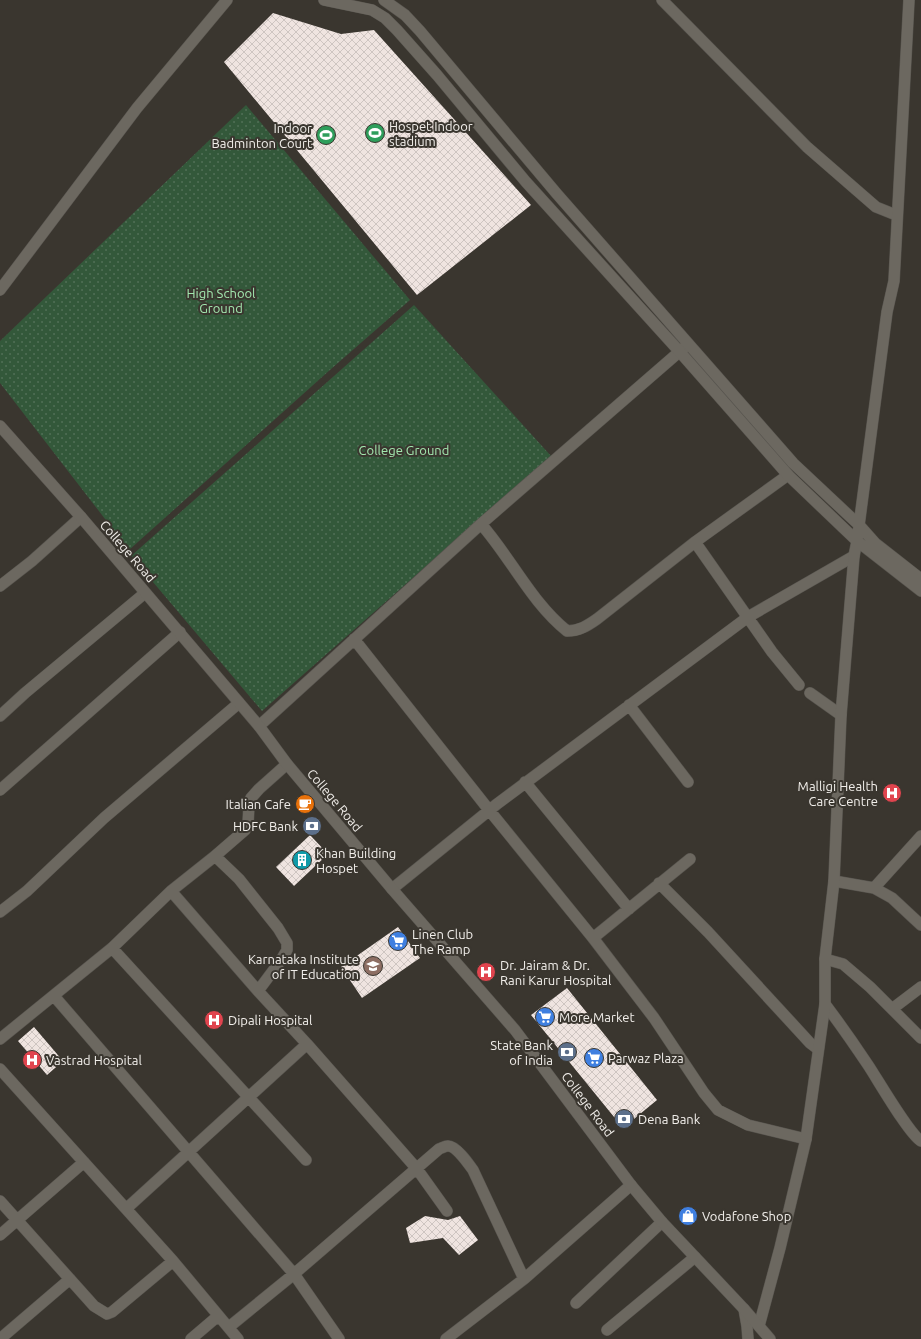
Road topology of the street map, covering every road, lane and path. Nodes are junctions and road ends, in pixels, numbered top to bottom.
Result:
1 (228, 0) edge
2 (324, 0) edge
3 (384, 0) edge
4 (662, 0) edge
5 (909, 0) edge
6 (896, 215) junction
7 (0, 290) edge
8 (689, 343) junction
9 (679, 351) junction
10 (0, 426) edge
11 (788, 474) junction
12 (81, 517) junction
13 (481, 524) junction
14 (859, 526) junction
15 (857, 541) junction
16 (695, 542) junction
17 (854, 556) junction
18 (921, 579) edge
19 (0, 586) edge
20 (921, 591) edge
21 (145, 593) junction
22 (748, 617) junction
23 (180, 632) junction
24 (354, 639) junction
25 (799, 685) dead end
26 (810, 693) dead end
27 (238, 703) junction
28 (629, 705) junction
29 (841, 715) junction
30 (0, 716) edge
31 (259, 726) junction
32 (287, 764) junction
33 (525, 782) junction
34 (688, 782) dead end
35 (0, 790) edge
36 (489, 810) junction
37 (921, 836) edge
38 (216, 856) junction
39 (690, 858) dead end
40 (834, 881) junction
41 (659, 883) junction
42 (874, 888) junction
43 (392, 889) junction
44 (171, 891) junction
45 (2, 907) edge
46 (629, 909) junction
47 (921, 925) edge
48 (593, 938) junction
49 (112, 948) junction
50 (825, 959) junction
51 (921, 988) edge
52 (258, 991) junction
53 (54, 996) junction
54 (825, 1004) junction
55 (892, 1009) junction
56 (921, 1038) edge
57 (0, 1039) edge
58 (307, 1044) junction
59 (818, 1049) junction
60 (0, 1069) edge
61 (249, 1096) junction
62 (806, 1139) junction
63 (921, 1141) edge
64 (188, 1152) junction
65 (306, 1160) dead end
66 (84, 1162) junction
67 (417, 1169) junction
68 (631, 1185) junction
69 (0, 1201) edge
70 (127, 1208) junction
71 (447, 1211) dead end
72 (17, 1220) junction
73 (662, 1222) junction
74 (0, 1235) edge
75 (696, 1257) junction
76 (173, 1261) junction
77 (294, 1274) junction
78 (70, 1279) junction
79 (524, 1279) junction
80 (576, 1303) dead end
81 (744, 1309) junction
82 (218, 1316) junction
83 (759, 1326) junction
84 (229, 1327) junction
85 (607, 1330) dead end
86 (2, 1335) edge
87 (191, 1339) edge
88 (238, 1339) edge
89 (339, 1339) edge
90 (446, 1339) edge
91 (748, 1339) edge
92 (770, 1339) edge

1 - 7 street
2 - 9 street
3 - 8 street
4 - 6 street
5 - 6 street
6 - 14 street
8 - 9 street
8 - 14 street
9 - 11 street
9 - 13 street
10 - 12 street, College Road
11 - 15 street
11 - 16 street
12 - 19 street
12 - 21 street, College Road
13 - 16 street
13 - 24 street
14 - 15 street
14 - 18 street
15 - 17 street
15 - 20 street
16 - 22 street
17 - 22 street
17 - 29 street
21 - 23 street, College Road
21 - 30 street
22 - 25 street
22 - 28 street
23 - 27 street, College Road
23 - 35 street
24 - 31 street
24 - 36 street
26 - 29 street
27 - 31 street, College Road
27 - 45 street
28 - 33 street
28 - 34 street
29 - 40 street
31 - 32 street, College Road
32 - 38 street
32 - 43 street, College Road
33 - 36 street
33 - 46 street
36 - 43 street
36 - 48 street
37 - 42 street
38 - 44 street
38 - 52 street
39 - 41 street
40 - 42 street
40 - 50 street
41 - 46 street
41 - 59 street
42 - 47 street
43 - 68 street, College Road
44 - 49 street
44 - 52 street
46 - 48 street
48 - 62 street
49 - 53 street
49 - 61 street
50 - 54 street
50 - 55 street
51 - 55 street
52 - 58 street
53 - 57 street
53 - 64 street
54 - 59 street
54 - 63 street
55 - 56 street
58 - 61 street
58 - 67 street
59 - 62 street
60 - 66 street
61 - 64 street
61 - 65 street
62 - 83 street
64 - 70 street
64 - 77 street
66 - 70 street
66 - 72 street
67 - 71 street
67 - 77 street
67 - 79 street
68 - 73 street, College Road
68 - 79 street
69 - 72 street
70 - 76 street
72 - 74 street
72 - 78 street
73 - 75 street, College Road
73 - 80 street
75 - 81 street, College Road
75 - 85 street
76 - 78 street
76 - 82 street
77 - 84 street
77 - 89 street
78 - 86 street
79 - 90 street
81 - 83 street, College Road
81 - 91 street
82 - 84 street
82 - 87 street
83 - 92 street, College Road
84 - 88 street

